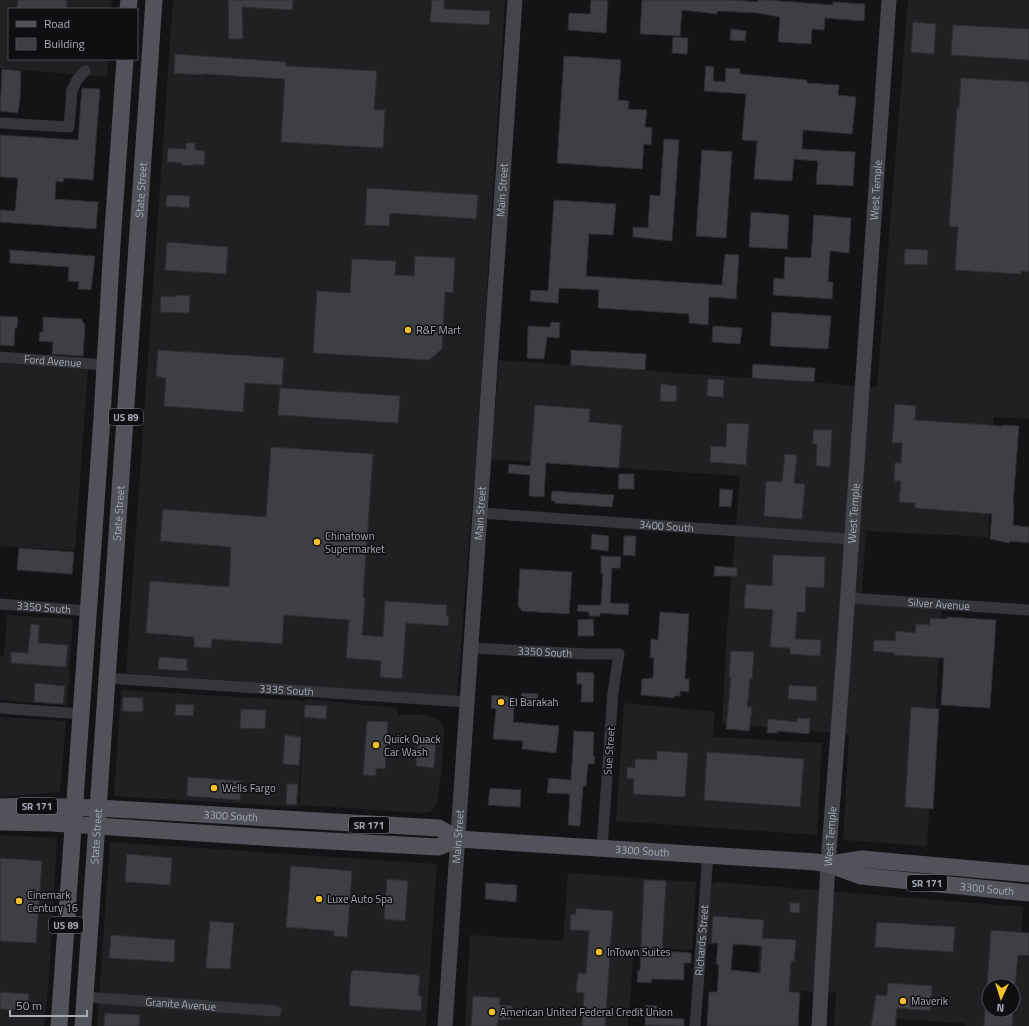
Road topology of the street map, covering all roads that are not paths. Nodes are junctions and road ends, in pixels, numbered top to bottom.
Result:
1 (154, 0) edge
2 (515, 0) edge
3 (890, 0) edge
4 (125, 60) edge
5 (85, 71) dead end
6 (0, 123) edge
7 (0, 357) edge
8 (105, 364) junction
9 (480, 513) junction
10 (852, 539) junction
11 (848, 598) junction
12 (0, 604) edge
13 (88, 610) junction
14 (1029, 610) edge
15 (471, 648) junction
16 (619, 654) joint
17 (107, 678) junction
18 (467, 702) junction
19 (0, 708) edge
20 (81, 714) junction
21 (0, 807) edge
22 (98, 808) junction
23 (74, 816) junction
24 (0, 822) edge
25 (96, 826) junction
26 (458, 839) junction
27 (602, 848) junction
28 (708, 855) junction
29 (828, 864) junction
30 (1029, 874) edge
31 (1029, 893) edge
32 (85, 997) junction
33 (276, 1011) dead end
34 (59, 1026) edge
35 (83, 1026) edge
36 (445, 1026) edge
37 (695, 1026) edge
38 (819, 1026) edge

1 - 17 main road, State Street / US 89
2 - 9 street, Main Street
3 - 10 street, West Temple
4 - 8 main road, US 89
5 - 6 street
7 - 8 street, Ford Avenue
8 - 13 main road, US 89
9 - 10 street, 3400 South
9 - 15 street, Main Street
10 - 11 street, West Temple
11 - 14 street, Silver Avenue
11 - 29 street, West Temple
12 - 13 street, 3350 South
13 - 20 main road, US 89
15 - 16 street, 3350 South
15 - 18 street, Main Street
16 - 27 street, Sue Street
17 - 18 street, 3335 South
17 - 22 main road, State Street / US 89
18 - 26 street, Main Street
19 - 20 street
20 - 23 main road, US 89
21 - 23 main road, 3300 South / SR 171
22 - 23 main road, 3300 South / SR 171
22 - 25 main road, State Street / US 89
22 - 26 main road, 3300 South / SR 171
23 - 24 main road, 3300 South / SR 171
23 - 25 main road, 3300 South / SR 171
23 - 34 main road, US 89
25 - 26 main road, 3300 South / SR 171
25 - 32 main road, State Street / US 89
26 - 27 main road, 3300 South / SR 171
26 - 36 street, Main Street
27 - 28 main road, 3300 South / SR 171
28 - 29 main road, 3300 South / SR 171
28 - 37 street, Richards Street
29 - 30 main road, 3300 South / SR 171
29 - 31 main road, 3300 South / SR 171
29 - 38 street, West Temple
32 - 33 street, Granite Avenue
32 - 35 main road, State Street / US 89

